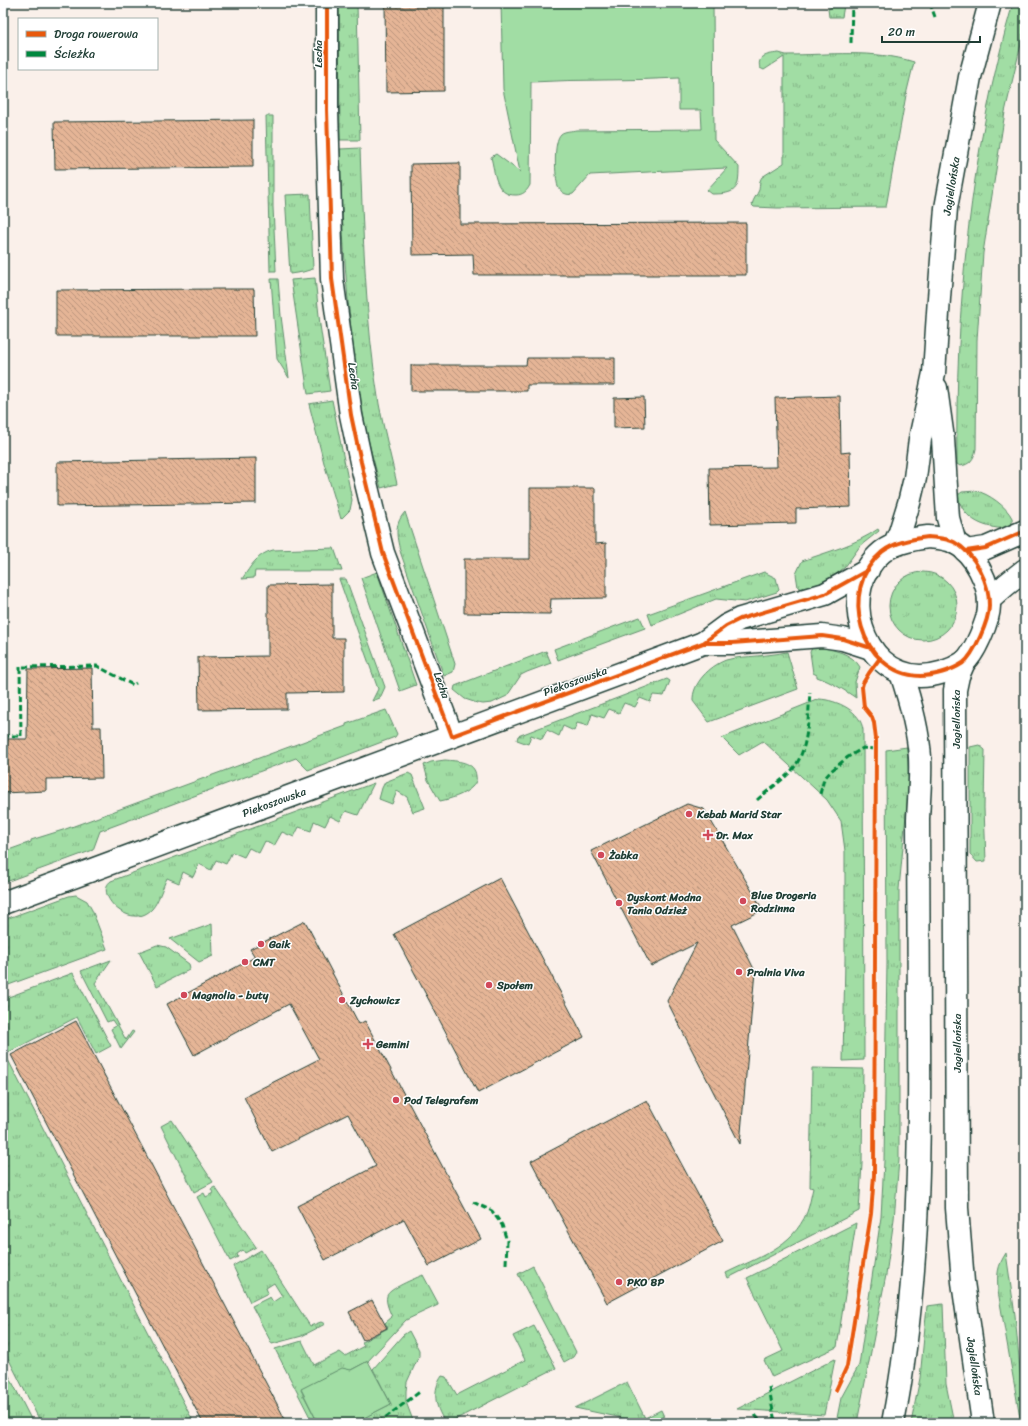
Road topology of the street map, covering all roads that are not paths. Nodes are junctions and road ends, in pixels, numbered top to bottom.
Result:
1 (327, 3) edge
2 (990, 3) edge
3 (934, 373) junction
4 (1025, 531) edge
5 (894, 545) junction
6 (961, 547) junction
7 (868, 570) junction
8 (1025, 570) edge
9 (989, 600) junction
10 (703, 643) junction
11 (871, 648) junction
12 (964, 662) junction
13 (901, 673) junction
14 (452, 736) junction
15 (3, 902) edge
16 (893, 1423) edge
17 (983, 1423) edge

1 - 14 street, Lecha
2 - 3 street, Jagiellońska
3 - 5 street, Jagiellońska
3 - 6 street, Jagiellońska
4 - 6 street
5 - 6 street
5 - 7 street
6 - 9 street
7 - 10 street, Piekoszowska
7 - 11 street
8 - 9 street
9 - 12 street
10 - 11 street, Piekoszowska
10 - 14 street, Piekoszowska
11 - 13 street
12 - 13 street
12 - 17 street, Jagiellońska
13 - 16 street
14 - 15 street, Piekoszowska

